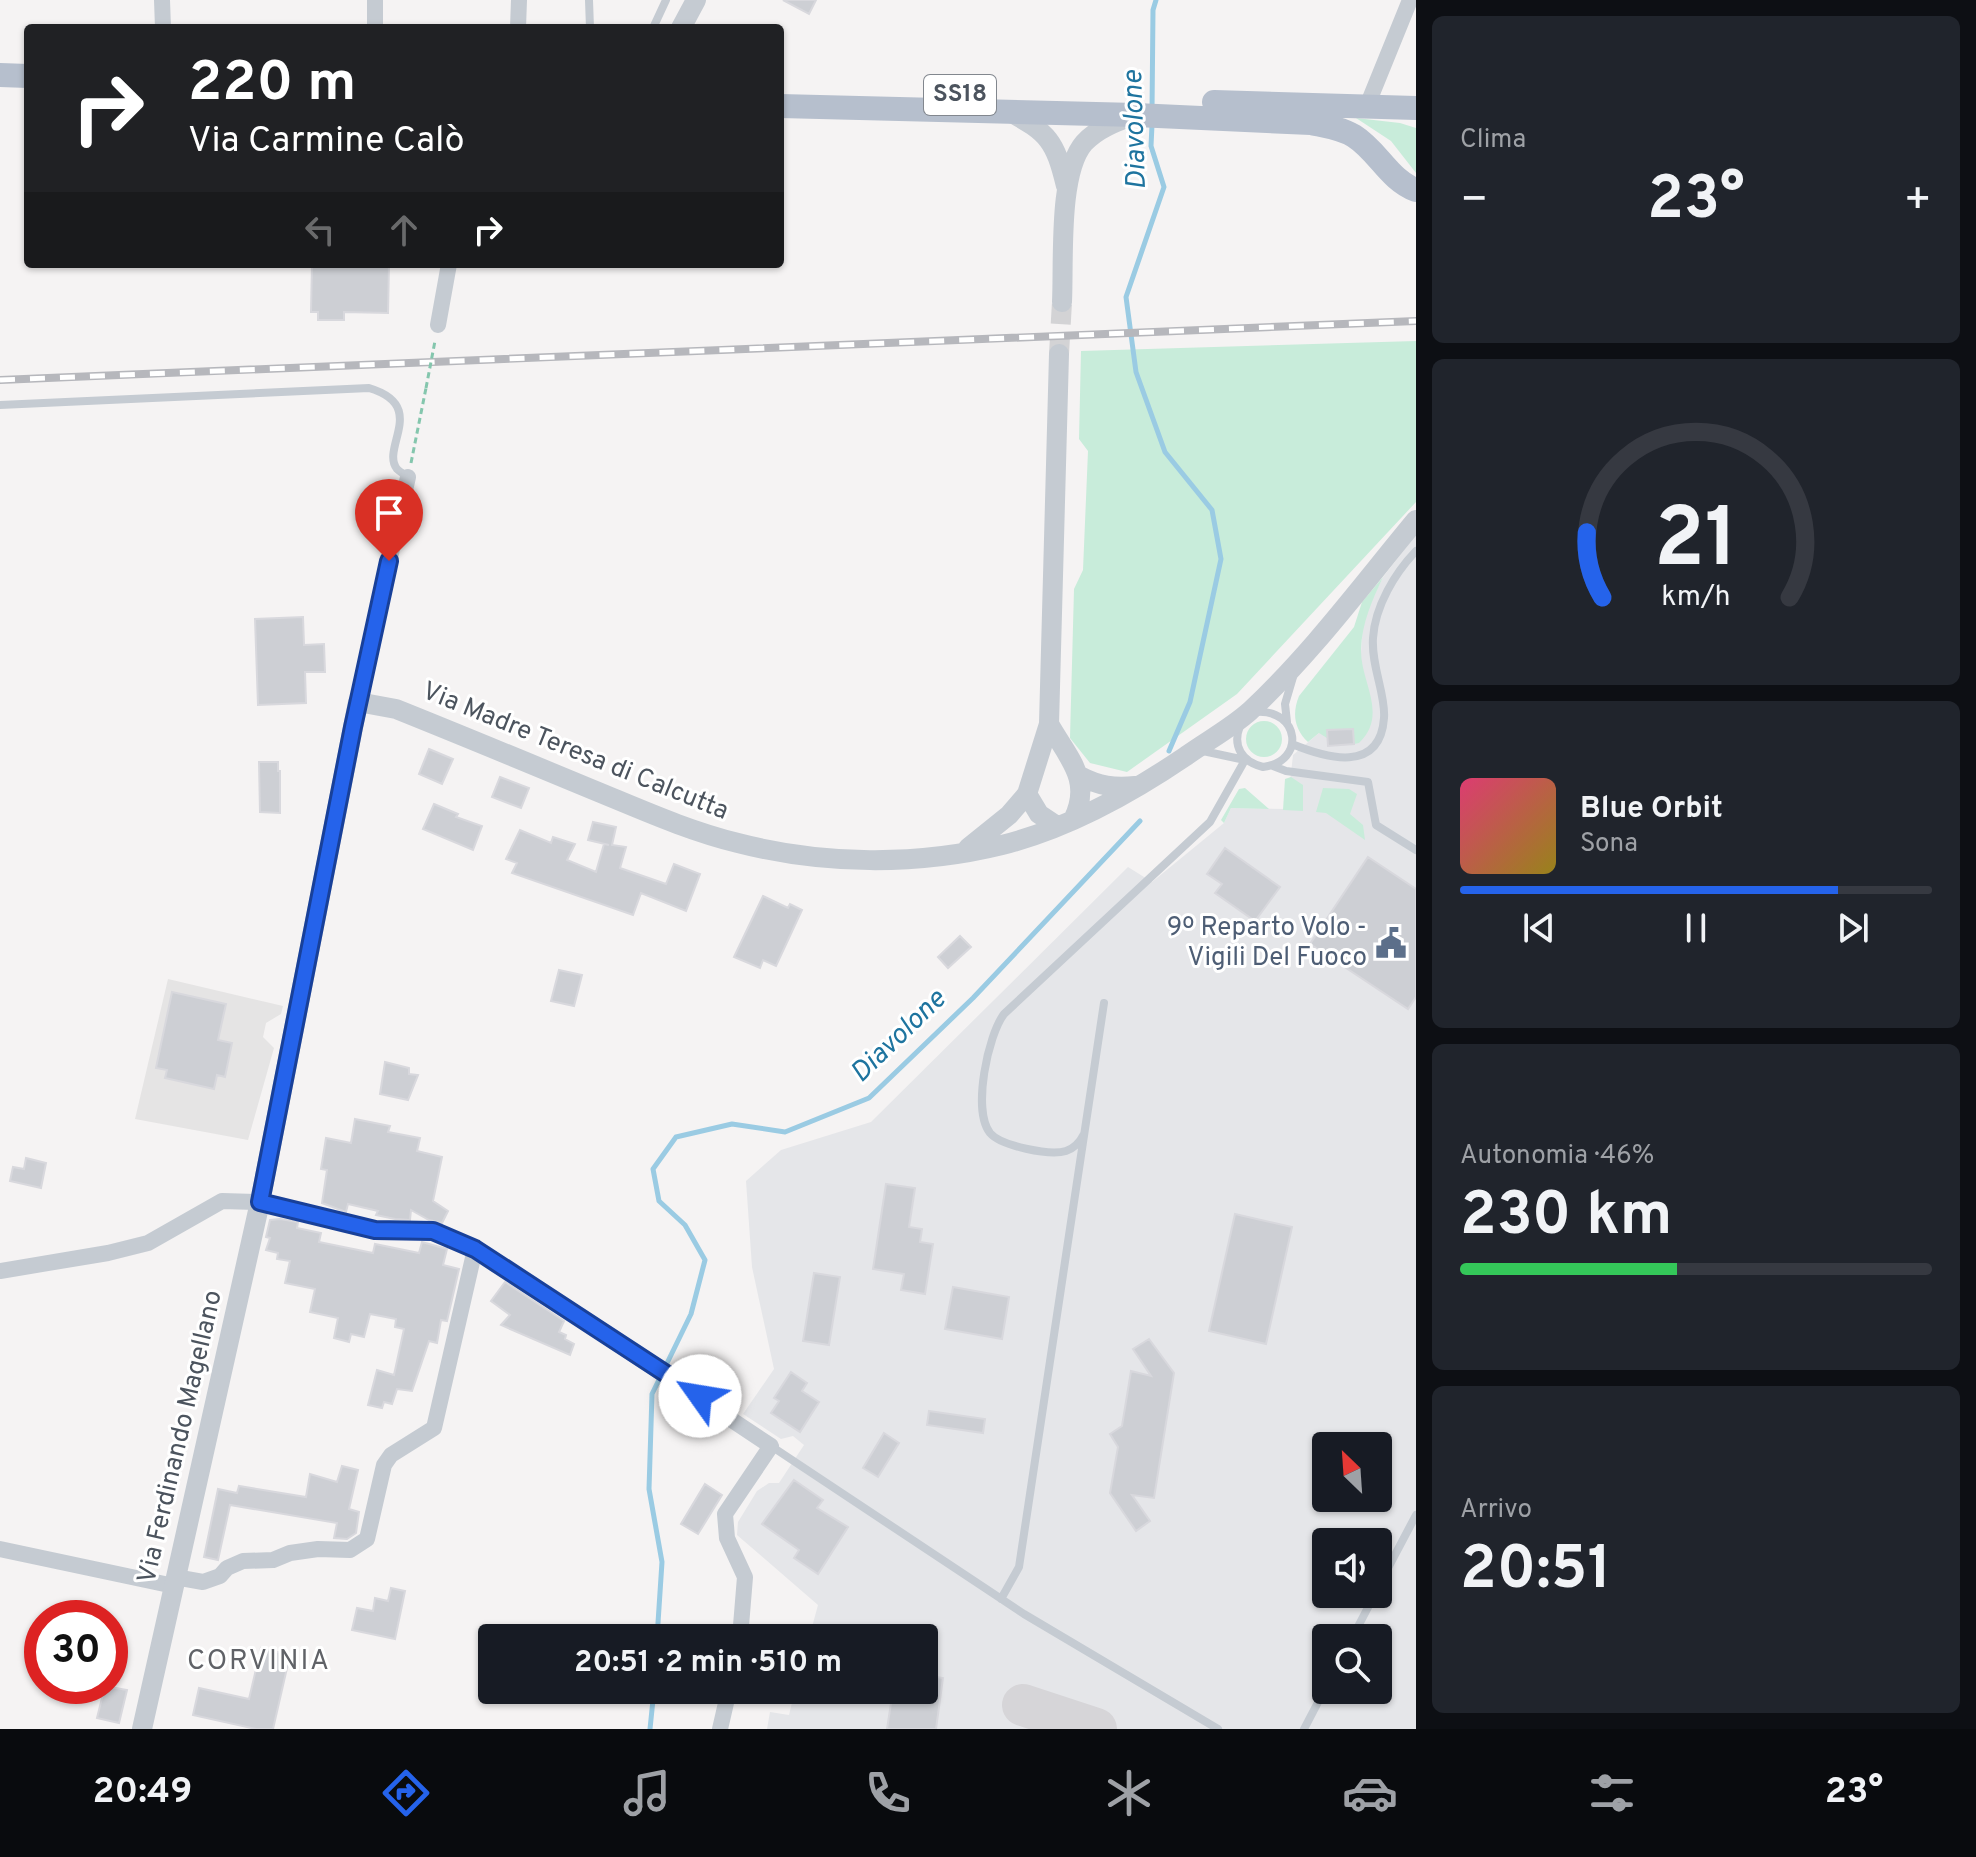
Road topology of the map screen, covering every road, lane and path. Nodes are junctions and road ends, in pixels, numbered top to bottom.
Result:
1 (162, 0) edge
2 (375, 0) edge
3 (519, 0) edge
4 (589, 0) edge
5 (666, 0) edge
6 (696, 0) edge
7 (1410, 0) edge
8 (163, 24) edge
9 (375, 24) edge
10 (518, 24) edge
11 (590, 24) edge
12 (655, 24) edge
13 (683, 24) edge
14 (0, 75) edge
15 (24, 76) edge
16 (784, 89) edge
17 (784, 106) edge
18 (1372, 106) junction
19 (1416, 108) edge
20 (1149, 109) junction
21 (1008, 111) junction
22 (1416, 116) edge
23 (1066, 188) junction
24 (1416, 190) edge
25 (448, 268) edge
26 (1062, 302) tunnel mouth
27 (437, 333) joint
28 (1059, 354) tunnel mouth
29 (0, 405) edge
30 (408, 477) junction
31 (1416, 520) edge
32 (1416, 551) edge
33 (1297, 665) junction
34 (358, 702) junction
35 (1247, 713) junction
36 (1287, 723) junction
37 (1049, 724) junction
38 (1292, 744) junction
39 (1195, 750) junction
40 (1245, 760) junction
41 (1273, 766) junction
42 (1080, 776) junction
43 (1139, 785) junction
44 (1027, 794) junction
45 (1065, 823) junction
46 (1416, 850) edge
47 (962, 853) junction
48 (1104, 1003) dead end
49 (1084, 1134) junction
50 (260, 1202) junction
51 (475, 1249) junction
52 (0, 1271) edge
53 (771, 1446) junction
54 (1416, 1515) edge
55 (0, 1549) edge
56 (1392, 1560) edge
57 (175, 1581) junction
58 (1001, 1599) junction
59 (741, 1624) edge
60 (726, 1704) edge
61 (1317, 1704) edge
62 (142, 1729) edge
63 (720, 1729) edge
64 (1218, 1729) edge
65 (1304, 1729) edge

1 - 8 street
2 - 9 street
3 - 10 street
4 - 11 lane
5 - 12 lane
6 - 13 street
7 - 18 street
14 - 15 main road
16 - 20 main road, SS18
17 - 21 main road, SS18
18 - 19 main road, SS18
18 - 20 main road, SS18
18 - 22 main road, SS18
20 - 21 main road, SS18
20 - 23 street
20 - 24 main road, SS18
21 - 23 street
23 - 26 street
25 - 27 street
27 - 30 path, bridge
28 - 37 street
29 - 30 lane
30 - 34 street
31 - 33 street, Via Madre Teresa di Calcutta
32 - 38 lane
33 - 35 street, Via Madre Teresa di Calcutta
33 - 36 lane
34 - 47 street, Via Madre Teresa di Calcutta
34 - 50 street, Via Ferdinando Magellano
35 - 36 lane
35 - 39 street, Via Madre Teresa di Calcutta
35 - 40 lane
36 - 38 lane
37 - 42 street
37 - 44 street
38 - 41 lane
39 - 40 lane
39 - 43 street, Via Madre Teresa di Calcutta
40 - 41 lane
40 - 49 lane
41 - 46 lane
42 - 43 street
42 - 45 street
43 - 45 street, Via Madre Teresa di Calcutta
44 - 45 street
44 - 47 street
45 - 47 street, Via Madre Teresa di Calcutta
48 - 49 lane
49 - 58 lane
50 - 51 street
50 - 52 street
50 - 57 street, Via Ferdinando Magellano
51 - 53 street
51 - 57 street
53 - 58 lane
53 - 59 street
54 - 56 lane
55 - 57 street
57 - 62 street, Via Ferdinando Magellano
58 - 64 lane
60 - 63 street
61 - 65 lane

